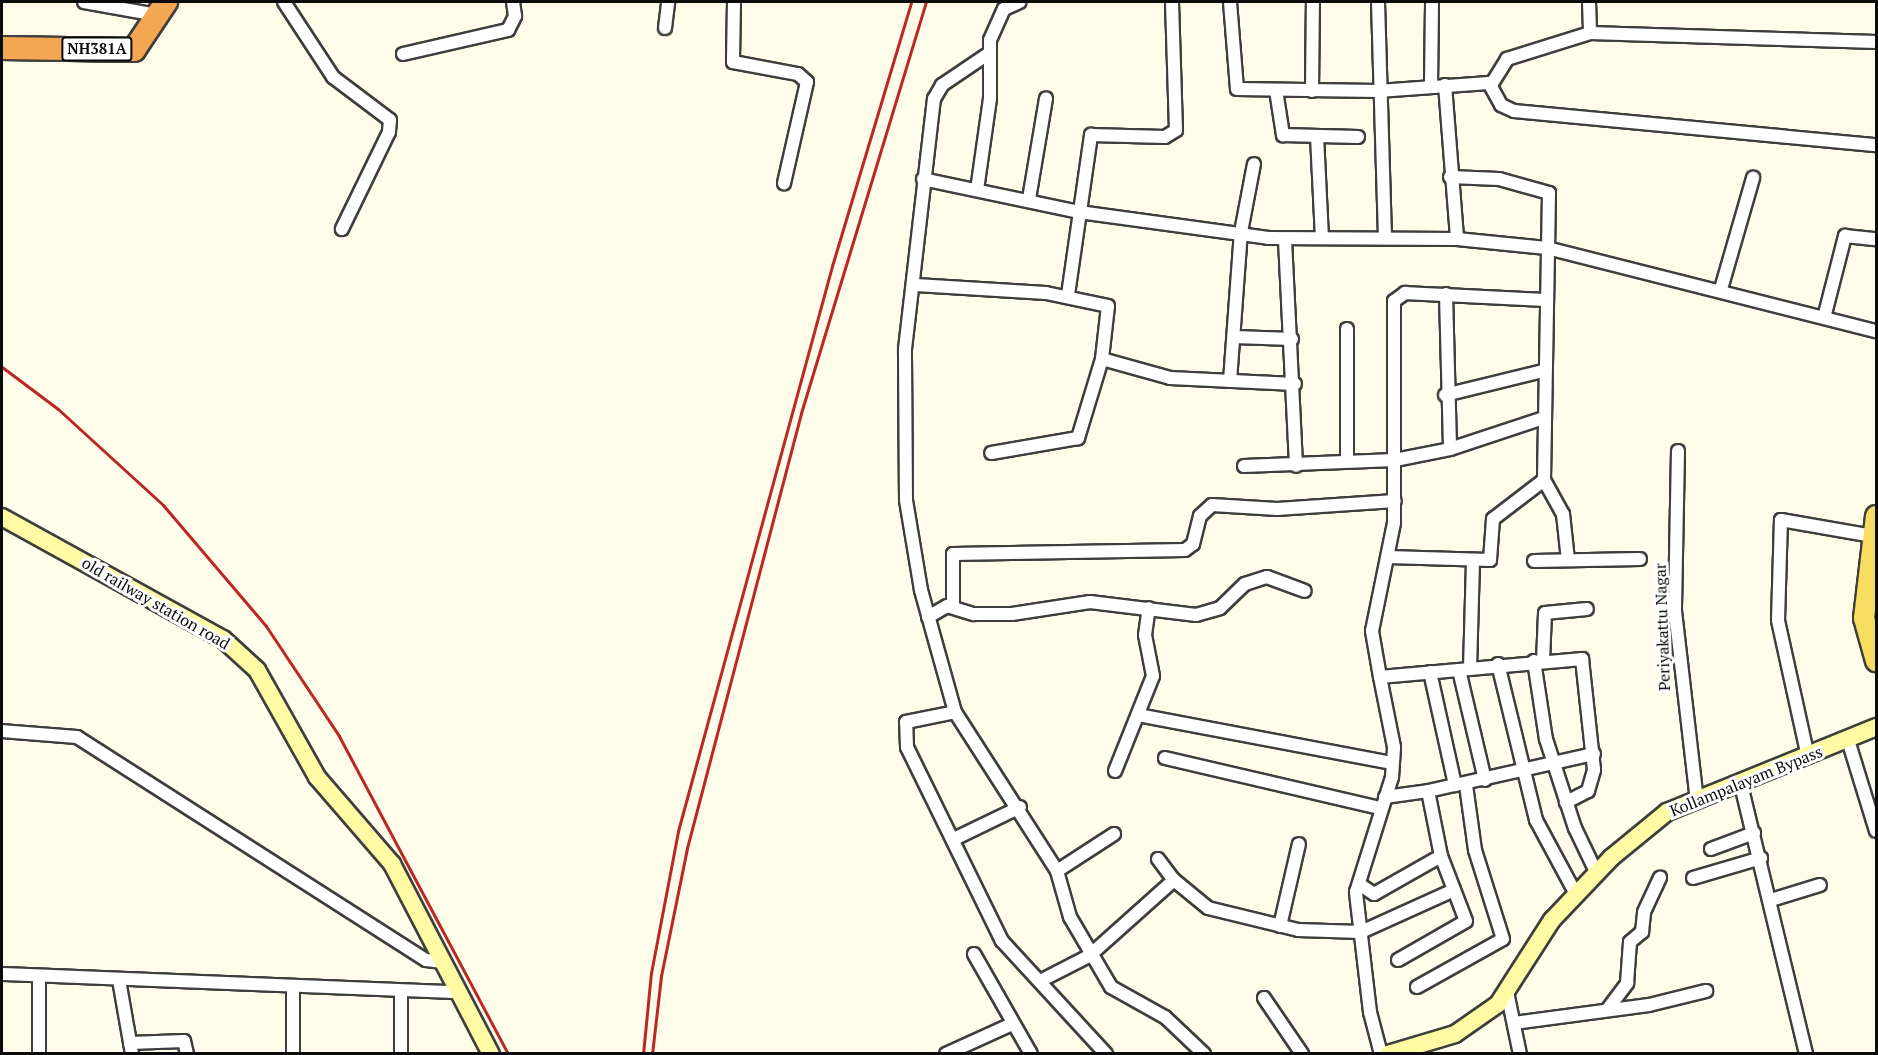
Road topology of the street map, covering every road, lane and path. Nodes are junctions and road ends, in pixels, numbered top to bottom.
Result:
1 (84, 2) edge
2 (284, 2) edge
3 (513, 2) edge
4 (668, 2) edge
5 (734, 2) edge
6 (1020, 2) edge
7 (1172, 2) edge
8 (1230, 2) edge
9 (1313, 2) edge
10 (1378, 2) edge
11 (1432, 2) edge
12 (1589, 2) edge
13 (162, 8) edge
14 (665, 28) dead end
15 (1590, 33) junction
16 (1876, 42) edge
17 (2, 48) edge
18 (403, 54) dead end
19 (988, 54) junction
20 (1445, 85) junction
21 (1491, 85) junction
22 (1431, 86) junction
23 (1276, 90) junction
24 (1312, 91) junction
25 (1378, 91) junction
26 (1046, 98) dead end
27 (1317, 136) junction
28 (1358, 137) dead end
29 (1876, 145) edge
30 (1254, 164) dead end
31 (1450, 177) junction
32 (1753, 178) dead end
33 (922, 179) junction
34 (784, 183) dead end
35 (977, 190) junction
36 (1029, 199) junction
37 (1079, 212) junction
38 (342, 229) dead end
39 (1240, 232) junction
40 (1385, 237) junction
41 (1322, 238) junction
42 (1457, 239) junction
43 (1876, 239) edge
44 (1286, 240) junction
45 (1547, 248) junction
46 (916, 285) junction
47 (1720, 289) junction
48 (1446, 294) junction
49 (1068, 295) junction
50 (1544, 300) junction
51 (1825, 314) junction
52 (1347, 329) dead end
53 (1876, 331) edge
54 (1234, 337) junction
55 (1292, 339) junction
56 (1102, 359) junction
57 (1543, 372) junction
58 (1230, 381) junction
59 (1295, 384) junction
60 (1445, 395) junction
61 (1544, 418) junction
62 (1450, 449) junction
63 (1678, 451) dead end
64 (991, 453) dead end
65 (1395, 460) junction
66 (1347, 461) junction
67 (1244, 466) dead end
68 (1296, 466) junction
69 (1544, 480) junction
70 (1395, 501) junction
71 (2, 516) edge
72 (1875, 526) edge
73 (1388, 557) junction
74 (1640, 558) dead end
75 (1568, 560) junction
76 (1534, 561) dead end
77 (1473, 563) junction
78 (1876, 578) edge
79 (1305, 591) dead end
80 (953, 606) junction
81 (1149, 608) junction
82 (1587, 609) dead end
83 (928, 617) junction
84 (1876, 639) edge
85 (1538, 661) junction
86 (1876, 661) edge
87 (1498, 664) junction
88 (1465, 670) junction
89 (1430, 672) junction
90 (1380, 677) junction
91 (955, 712) junction
92 (1138, 715) junction
93 (1876, 727) edge
94 (2, 731) edge
95 (1848, 740) junction
96 (1594, 754) junction
97 (1808, 757) junction
98 (1165, 758) dead end
99 (1393, 763) junction
100 (1556, 764) junction
101 (1115, 771) dead end
102 (1521, 771) junction
103 (1485, 780) junction
104 (1460, 785) junction
105 (1741, 785) junction
106 (1428, 790) junction
107 (1697, 800) junction
108 (1383, 802) junction
109 (1566, 802) junction
110 (1020, 807) junction
111 (1876, 831) edge
112 (1754, 833) junction
113 (1114, 834) dead end
114 (956, 838) junction
115 (1299, 844) dead end
116 (1711, 849) dead end
117 (1441, 856) junction
118 (1761, 858) junction
119 (1158, 859) dead end
120 (1058, 871) junction
121 (1597, 874) junction
122 (1660, 877) dead end
123 (1693, 878) dead end
124 (1174, 880) junction
125 (1359, 884) junction
126 (1820, 885) dead end
127 (1454, 890) junction
128 (1577, 896) junction
129 (1771, 900) junction
130 (1280, 927) junction
131 (1360, 932) junction
132 (974, 954) dead end
133 (1089, 956) junction
134 (1398, 960) dead end
135 (442, 962) junction
136 (2, 974) edge
137 (39, 976) junction
138 (120, 980) junction
139 (1042, 980) junction
140 (293, 986) junction
141 (1417, 987) dead end
142 (1706, 991) dead end
143 (401, 992) junction
144 (460, 992) junction
145 (1507, 992) junction
146 (1264, 998) dead end
147 (1607, 1010) junction
148 (1514, 1023) junction
149 (1012, 1024) junction
150 (131, 1048) edge
151 (39, 1053) edge
152 (187, 1053) edge
153 (293, 1053) edge
154 (401, 1053) edge
155 (491, 1053) edge
156 (946, 1053) edge
157 (1031, 1053) edge
158 (1106, 1053) edge
159 (1204, 1053) edge
160 (1302, 1053) edge
161 (1381, 1053) edge
162 (1388, 1053) edge
163 (1520, 1053) edge
164 (1806, 1053) edge

1 - 13 street
2 - 38 street
3 - 18 street
4 - 14 street
5 - 34 street
6 - 19 street
7 - 37 street
8 - 23 street
9 - 24 street
10 - 25 street
11 - 22 street
12 - 15 street
13 - 17 highway, NH381A
15 - 16 street
15 - 21 street
19 - 33 street
19 - 35 street
20 - 21 street
20 - 22 street
20 - 31 street
21 - 29 street
22 - 25 street
23 - 24 street
23 - 27 street
24 - 25 street
25 - 40 street
26 - 36 street
27 - 28 street
27 - 41 street
30 - 39 street
31 - 42 street
31 - 45 street
32 - 47 street
33 - 35 street
33 - 46 street
35 - 36 street
36 - 37 street
37 - 39 street
37 - 49 street
39 - 44 street
39 - 54 street
40 - 41 street
40 - 42 street
41 - 44 street
42 - 45 street
43 - 51 street
44 - 55 street
45 - 47 street
45 - 50 street
46 - 49 street
46 - 83 street
47 - 51 street
48 - 50 street
48 - 60 street
48 - 65 street
49 - 56 street
50 - 57 street
51 - 53 street
52 - 66 street
54 - 55 street
54 - 58 street
55 - 59 street
56 - 58 street
56 - 64 street
57 - 60 street
57 - 61 street
58 - 59 street
59 - 68 street
60 - 62 street
61 - 62 street
61 - 69 street
62 - 65 street
63 - 107 street, Periyakattu Nagar
65 - 66 street
65 - 70 street
66 - 68 street
67 - 68 street
69 - 75 street
69 - 77 street
70 - 73 street
70 - 80 street
71 - 135 street, old railway station road
72 - 86 main road
72 - 97 street
73 - 77 street
73 - 90 street
74 - 75 street
75 - 76 street
77 - 88 street
78 - 84 main road
79 - 81 street
80 - 81 street
80 - 83 street
81 - 92 street
82 - 85 street
83 - 91 street
85 - 87 street
85 - 96 street
85 - 100 street
87 - 88 street
87 - 102 street
88 - 89 street
88 - 103 street
89 - 90 street
89 - 104 street
90 - 99 street
91 - 110 street
91 - 114 street
92 - 99 street
92 - 101 street
93 - 95 street, Kollampalayam Bypass
94 - 135 street
95 - 97 street, Kollampalayam Bypass
95 - 111 street
96 - 100 street
96 - 109 street
97 - 105 street, Kollampalayam Bypass
98 - 108 street
99 - 108 street
100 - 102 street
100 - 109 street
102 - 103 street
102 - 128 street
103 - 104 street
104 - 106 street
104 - 141 street
105 - 107 street, Kollampalayam Bypass
105 - 112 street
106 - 108 street
106 - 117 street
107 - 121 street, Kollampalayam Bypass
108 - 125 street
109 - 121 street
110 - 114 street
110 - 120 street
112 - 116 street
112 - 118 street
113 - 120 street
114 - 139 street
115 - 130 street
117 - 125 street
117 - 127 street
118 - 123 street
118 - 129 street
119 - 124 street
120 - 133 street
121 - 128 street, Kollampalayam Bypass
122 - 147 street
124 - 130 street
124 - 133 street
125 - 131 street
126 - 129 street
127 - 131 street
127 - 134 street
128 - 145 street, Kollampalayam Bypass
129 - 164 street
130 - 131 street
131 - 161 street
132 - 149 street
133 - 139 street
133 - 159 street
135 - 144 street, old railway station road
136 - 137 street
137 - 138 street
137 - 151 street
138 - 140 street
138 - 150 street
139 - 158 street
140 - 143 street
140 - 153 street
142 - 147 street
143 - 144 street
143 - 154 street
144 - 155 street, old railway station road
145 - 148 street
145 - 162 street, Kollampalayam Bypass
146 - 160 street
147 - 148 street
148 - 163 street
149 - 156 street
149 - 157 street
150 - 152 street

